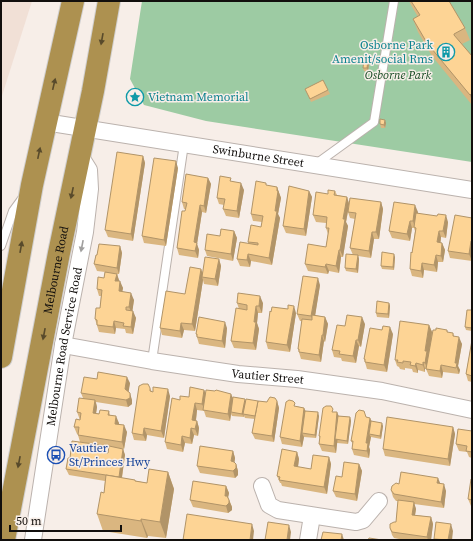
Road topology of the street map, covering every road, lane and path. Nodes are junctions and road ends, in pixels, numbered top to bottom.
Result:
1 (73, 1) edge
2 (109, 1) edge
3 (394, 1) edge
4 (46, 122) junction
5 (85, 129) junction
6 (184, 144) junction
7 (79, 154) junction
8 (316, 165) junction
9 (32, 185) junction
10 (472, 190) edge
11 (1, 246) edge
12 (63, 345) junction
13 (1, 358) edge
14 (152, 361) junction
15 (472, 410) edge
16 (262, 486) dead end
17 (379, 501) dead end
18 (312, 516) junction
19 (2, 540) edge
20 (33, 540) edge
21 (308, 540) edge

4 -> 1 highway
2 -> 5 highway, Melbourne Road
3 - 8 lane
4 - 5 street, Swinburne Street
9 -> 4 highway
5 - 6 street, Swinburne Street
5 - 7 highway, Melbourne Road
6 - 8 street, Swinburne Street
6 - 14 lane
7 -> 12 street, Melbourne Road Service Road
7 -> 19 highway, Melbourne Road
8 - 10 street, Swinburne Street
9 - 11 lane
13 -> 9 highway
12 - 14 street, Vautier Street
12 - 20 street, Melbourne Road Service Road
14 - 15 street, Vautier Street
16 - 18 street
17 - 18 street
18 - 21 street

